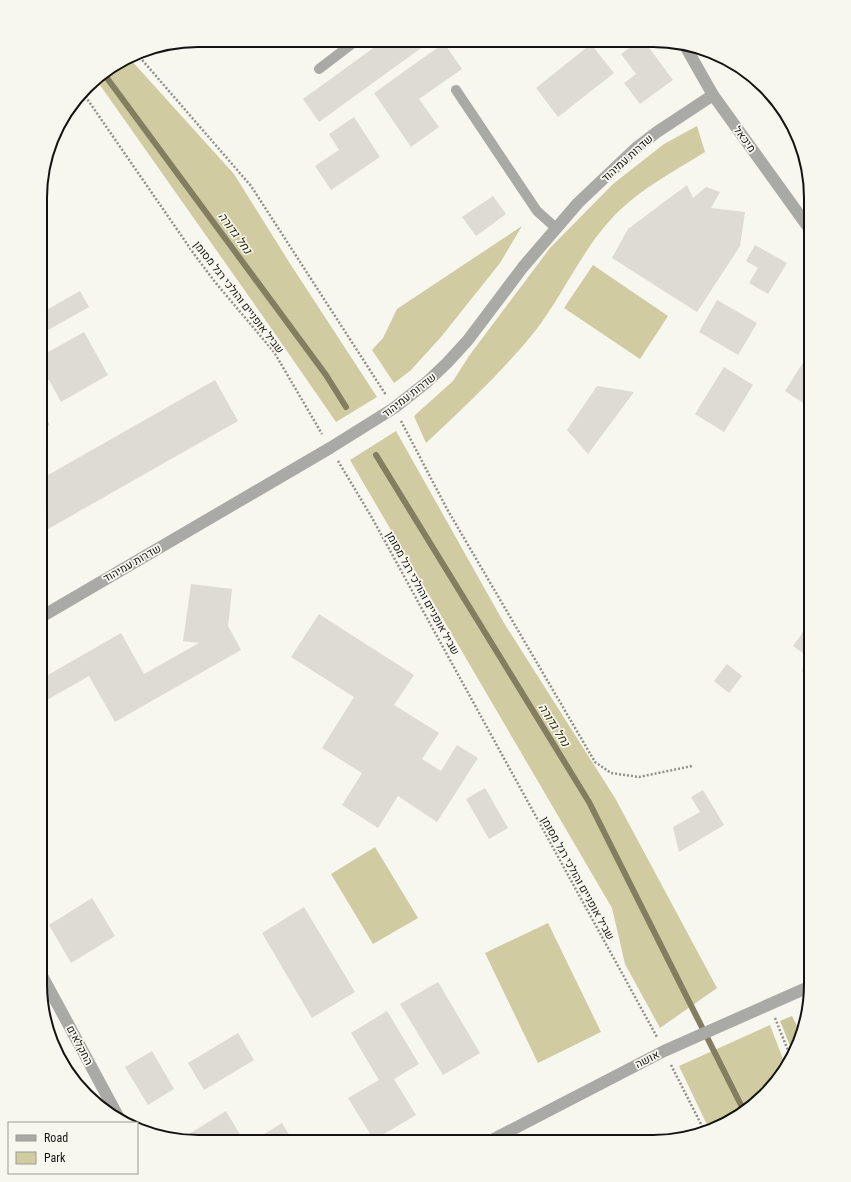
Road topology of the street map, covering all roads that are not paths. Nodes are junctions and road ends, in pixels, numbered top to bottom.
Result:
1 (349, 47) edge
2 (688, 51) edge
3 (319, 69) dead end
4 (456, 90) dead end
5 (713, 95) junction
6 (804, 221) edge
7 (556, 228) junction
8 (47, 613) edge
9 (47, 985) edge
10 (804, 989) edge
11 (114, 1109) edge
12 (502, 1135) edge

1 - 3 lane
2 - 5 street, מיכאל
4 - 7 lane
5 - 6 street, מיכאל
5 - 7 street, שדרות עמיהוד
7 - 8 street, שדרות עמיהוד
9 - 11 street, החקלאים
10 - 12 street, אושה

